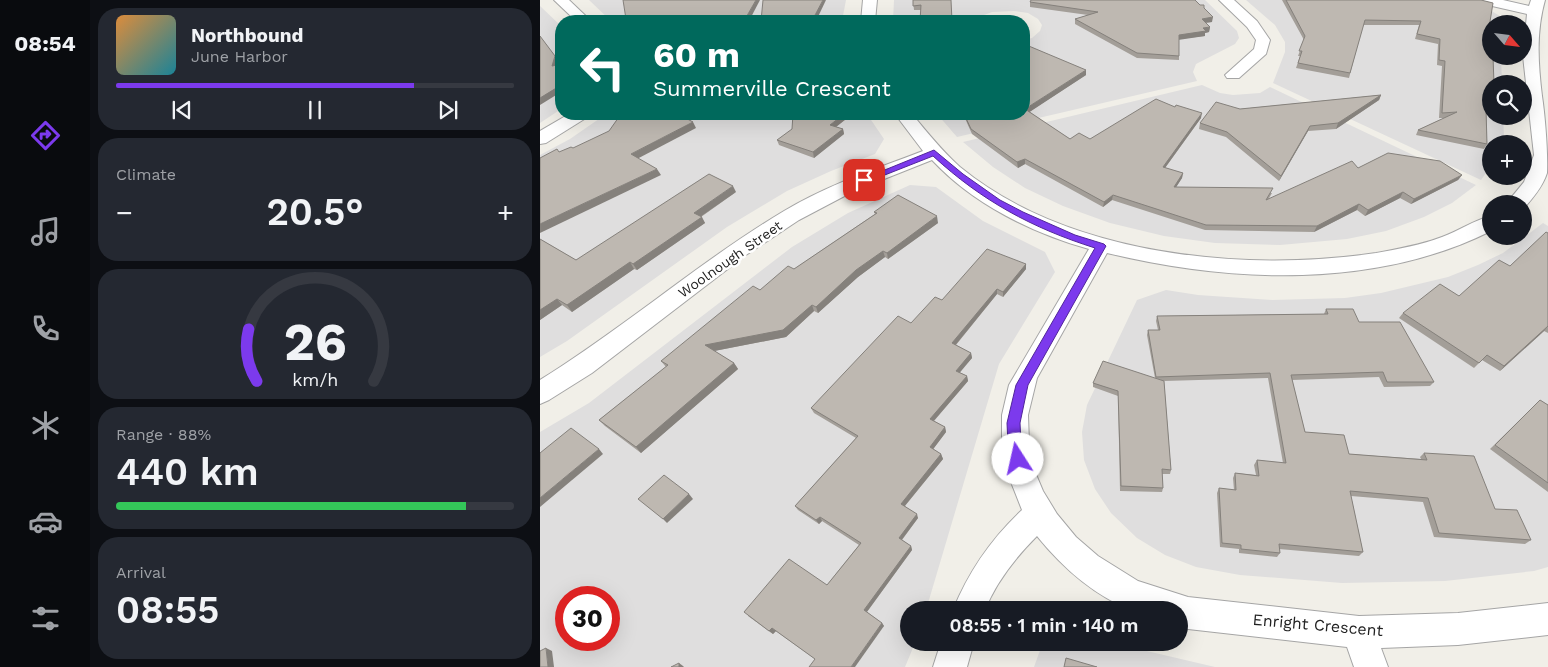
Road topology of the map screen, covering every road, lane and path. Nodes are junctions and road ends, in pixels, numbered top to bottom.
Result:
1 (561, 0) edge
2 (870, 0) edge
3 (1226, 0) edge
4 (1484, 0) edge
5 (1536, 5) edge
6 (577, 15) edge
7 (869, 15) edge
8 (1233, 75) dead end
9 (570, 120) edge
10 (908, 120) edge
11 (540, 139) edge
12 (934, 153) junction
13 (1526, 195) edge
14 (1482, 227) edge
15 (1101, 246) junction
16 (540, 393) edge
17 (1039, 514) junction
18 (973, 601) edge
19 (1149, 601) edge
20 (1188, 613) edge
21 (1548, 619) edge
22 (1359, 632) junction
23 (955, 651) edge
24 (950, 667) edge
25 (1371, 667) edge

1 - 6 street
2 - 7 street
3 - 8 street
4 - 5 street
5 - 13 street
9 - 11 street
10 - 12 street
12 - 15 street
12 - 16 street, Woolnough Street
14 - 15 street
15 - 17 street, Enright Crescent
17 - 18 street
17 - 19 street, Enright Crescent
20 - 22 street, Enright Crescent
21 - 22 street, Enright Crescent
22 - 25 street
23 - 24 street

